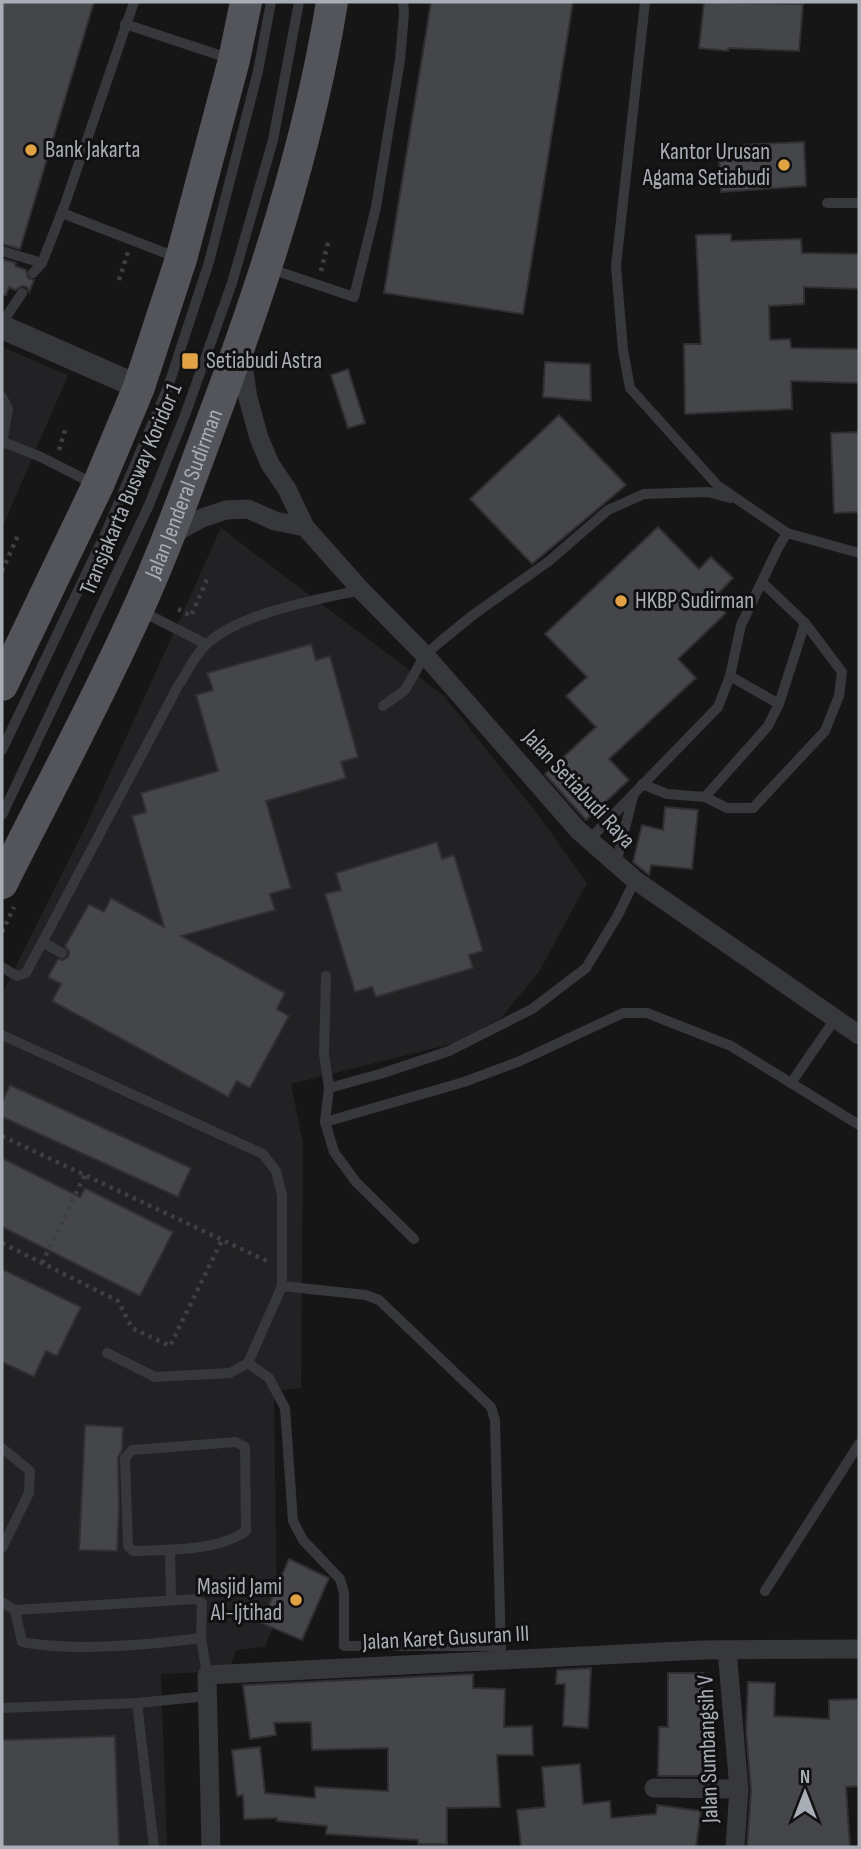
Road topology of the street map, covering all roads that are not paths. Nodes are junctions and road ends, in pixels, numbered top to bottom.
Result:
1 (134, 2) edge
2 (246, 2) edge
3 (271, 2) edge
4 (299, 2) edge
5 (332, 2) edge
6 (403, 2) edge
7 (645, 2) edge
8 (125, 24) junction
9 (234, 60) junction
10 (827, 203) dead end
11 (859, 203) edge
12 (62, 213) junction
13 (2, 251) edge
14 (181, 259) junction
15 (42, 263) junction
16 (267, 268) junction
17 (33, 273) dead end
18 (22, 293) dead end
19 (2, 325) edge
20 (240, 347) junction
21 (139, 387) junction
22 (2, 397) edge
23 (2, 443) edge
24 (98, 485) junction
25 (734, 499) junction
26 (305, 527) junction
27 (787, 533) junction
28 (169, 536) junction
29 (859, 554) edge
30 (762, 582) junction
31 (361, 590) junction
32 (138, 609) junction
33 (805, 623) junction
34 (206, 644) junction
35 (425, 655) junction
36 (730, 676) junction
37 (2, 685) edge
38 (779, 704) junction
39 (383, 706) dead end
40 (2, 750) edge
41 (642, 784) junction
42 (634, 792) junction
43 (705, 797) junction
44 (2, 815) edge
45 (589, 840) junction
46 (615, 865) junction
47 (635, 880) junction
48 (2, 883) edge
49 (42, 942) junction
50 (62, 953) dead end
51 (2, 967) edge
52 (326, 976) dead end
53 (835, 1019) junction
54 (2, 1035) edge
55 (859, 1035) edge
56 (791, 1083) junction
57 (329, 1088) junction
58 (326, 1122) junction
59 (859, 1125) edge
60 (414, 1240) dead end
61 (282, 1286) junction
62 (107, 1353) dead end
63 (248, 1363) junction
64 (859, 1444) edge
65 (2, 1448) edge
66 (2, 1548) edge
67 (170, 1550) junction
68 (765, 1591) dead end
69 (171, 1600) junction
70 (2, 1602) edge
71 (15, 1610) junction
72 (201, 1639) junction
73 (859, 1648) edge
74 (727, 1650) junction
75 (502, 1653) junction
76 (207, 1675) junction
77 (208, 1696) junction
78 (136, 1703) junction
79 (2, 1708) edge
80 (654, 1788) dead end
81 (739, 1789) junction
82 (154, 1847) edge
83 (211, 1847) edge
84 (735, 1847) edge

1 - 8 lane
2 - 9 main road
3 - 40 lane, Transjakarta Busway Koridor 1
4 - 44 lane, Transjakarta Busway Koridor 1
5 - 16 main road, Jalan Jenderal Sudirman
6 - 16 lane
7 - 25 lane
8 - 9 lane
8 - 12 lane
9 - 14 main road
10 - 11 lane
12 - 14 lane
12 - 15 lane
13 - 15 lane
14 - 21 main road
15 - 17 lane
16 - 20 main road, Jalan Jenderal Sudirman
18 - 19 lane
19 - 21 street
20 - 26 street, Jalan Setiabudi Raya
20 - 28 main road, Jalan Jenderal Sudirman
21 - 24 main road
22 - 23 lane
23 - 24 lane
24 - 37 main road
25 - 27 lane
25 - 35 lane
26 - 28 street
26 - 31 street, Jalan Setiabudi Raya
27 - 29 lane
27 - 30 lane
28 - 32 main road, Jalan Jenderal Sudirman
30 - 33 lane
30 - 36 lane
31 - 34 lane
31 - 35 street, Jalan Setiabudi Raya
32 - 34 lane
32 - 48 main road, Jalan Jenderal Sudirman
33 - 38 lane
33 - 43 lane
34 - 49 lane
35 - 39 lane
35 - 45 street, Jalan Setiabudi Raya
36 - 38 lane
36 - 41 lane
38 - 43 lane
41 - 42 lane
41 - 43 lane
42 - 45 lane
42 - 46 lane
45 - 46 street, Jalan Setiabudi Raya
46 - 47 street, Jalan Setiabudi Raya
47 - 53 street, Jalan Setiabudi Raya
47 - 57 lane
49 - 50 lane
49 - 51 lane
52 - 57 lane
53 - 55 street, Jalan Setiabudi Raya
53 - 56 lane
54 - 61 lane
56 - 58 lane
56 - 59 lane
57 - 58 lane
58 - 60 lane
61 - 63 lane
61 - 75 lane
62 - 63 lane
63 - 75 lane
64 - 68 lane
65 - 66 lane
67 - 67 lane
67 - 69 lane
69 - 71 lane
69 - 72 lane
70 - 71 lane
71 - 72 lane
72 - 76 lane
73 - 74 street, Jalan Karet Gusuran III
74 - 75 street, Jalan Karet Gusuran III
74 - 81 street, Jalan Sumbangsih V
75 - 76 street, Jalan Karet Gusuran III
76 - 77 street
77 - 78 lane
77 - 83 street
78 - 79 lane
78 - 82 lane
80 - 81 street
81 - 84 street, Jalan Sumbangsih V

